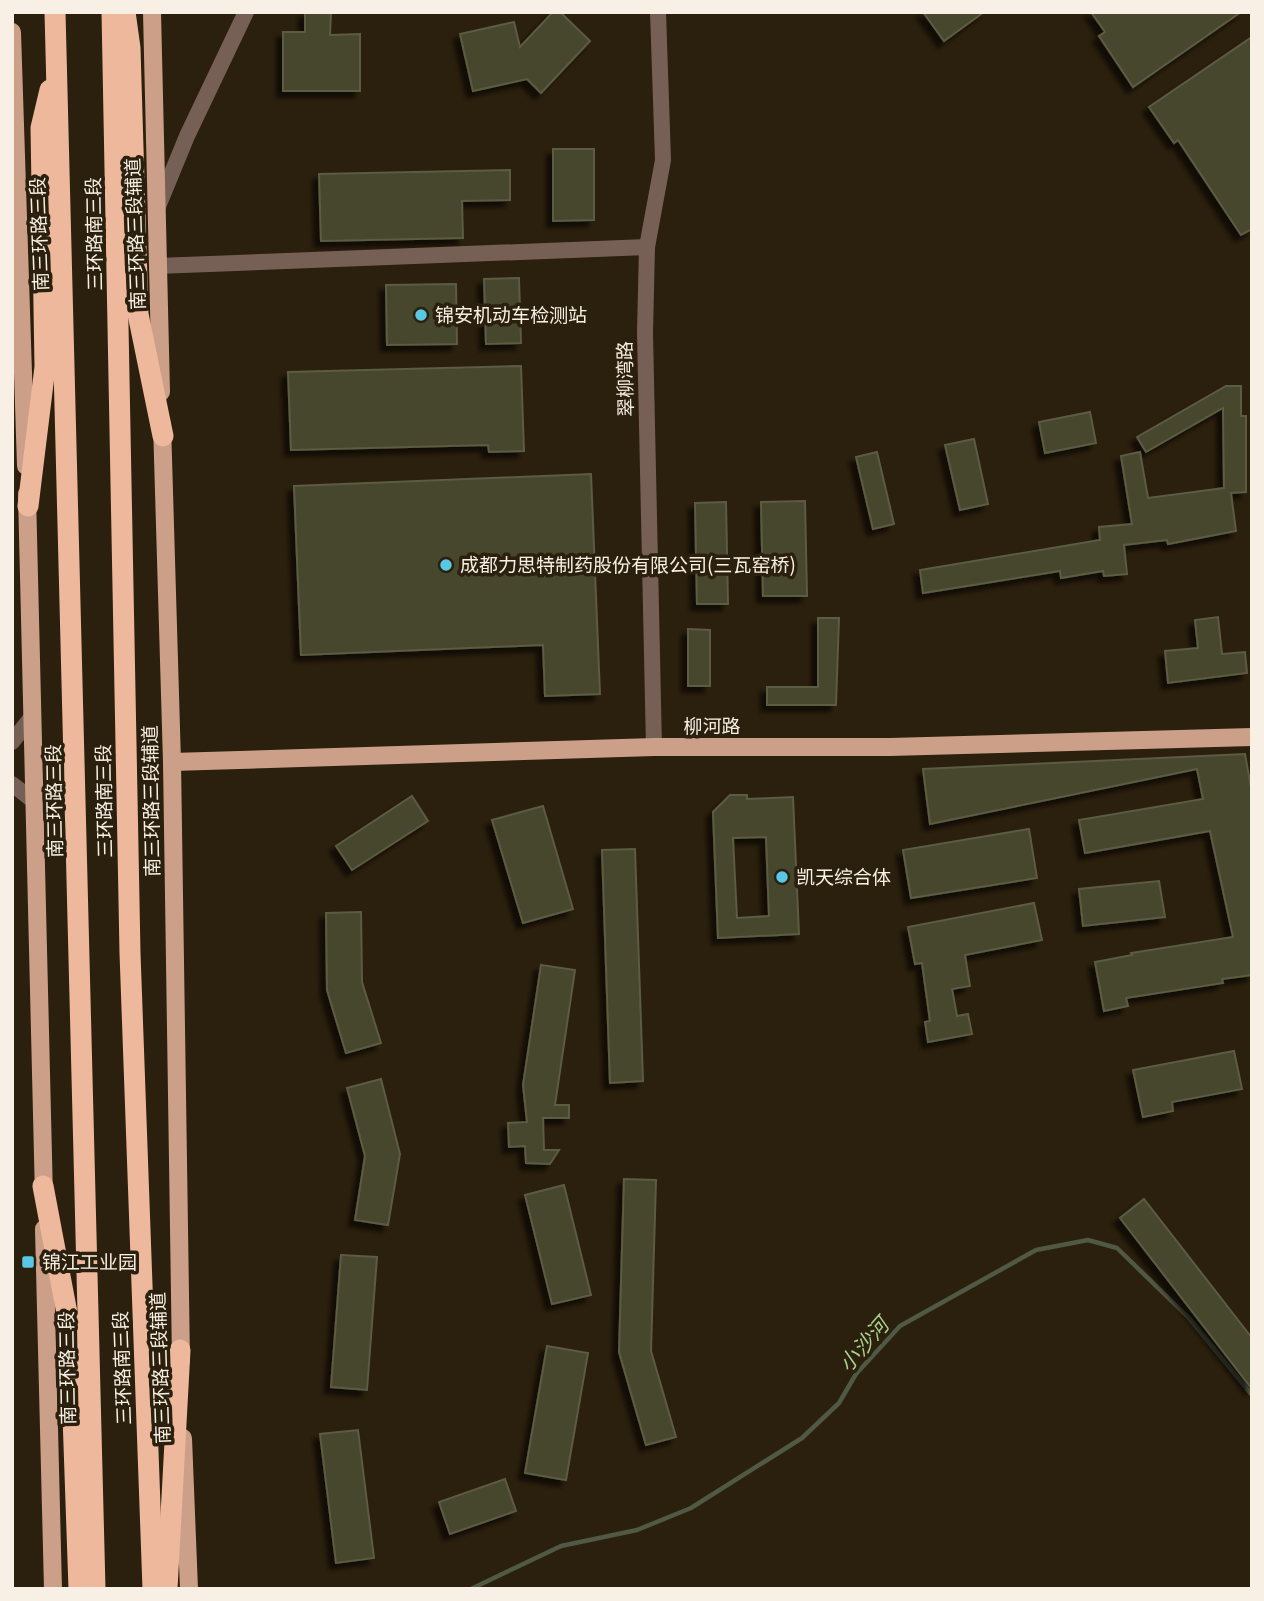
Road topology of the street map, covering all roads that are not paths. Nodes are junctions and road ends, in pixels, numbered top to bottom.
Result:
1 (55, 12) edge
2 (112, 12) edge
3 (125, 12) edge
4 (152, 12) edge
5 (246, 12) edge
6 (658, 12) edge
7 (12, 32) edge
8 (56, 64) junction
9 (155, 215) junction
10 (647, 247) junction
11 (157, 266) junction
12 (16, 349) edge
13 (163, 436) junction
14 (28, 506) junction
15 (32, 718) junction
16 (1252, 737) edge
17 (12, 741) edge
18 (654, 747) junction
19 (172, 762) junction
20 (12, 784) edge
21 (35, 802) junction
22 (43, 1186) junction
23 (180, 1350) junction
24 (52, 1589) edge
25 (79, 1589) edge
26 (95, 1589) edge
27 (153, 1589) edge
28 (167, 1589) edge
29 (189, 1589) edge

1 - 8 highway, 南三环路三段
2 - 27 highway, 三环路南三段
3 - 13 highway
4 - 9 main road, 南三环路三段辅道
5 - 9 street
6 - 10 street, 翠柳湾路
7 - 12 main road
8 - 14 highway
8 - 26 highway, 南三环路三段
9 - 11 main road, 南三环路三段辅道
10 - 11 street
10 - 18 street, 翠柳湾路
11 - 13 main road, 南三环路三段辅道
12 - 14 main road
13 - 19 main road, 南三环路三段辅道
14 - 15 main road
15 - 17 street
15 - 21 main road
16 - 18 main road, 柳河路
18 - 19 main road, 柳河路
19 - 23 main road, 南三环路三段辅道
20 - 21 street
21 - 22 main road
22 - 24 main road
22 - 25 highway
23 - 28 highway
23 - 29 main road, 南三环路三段辅道

